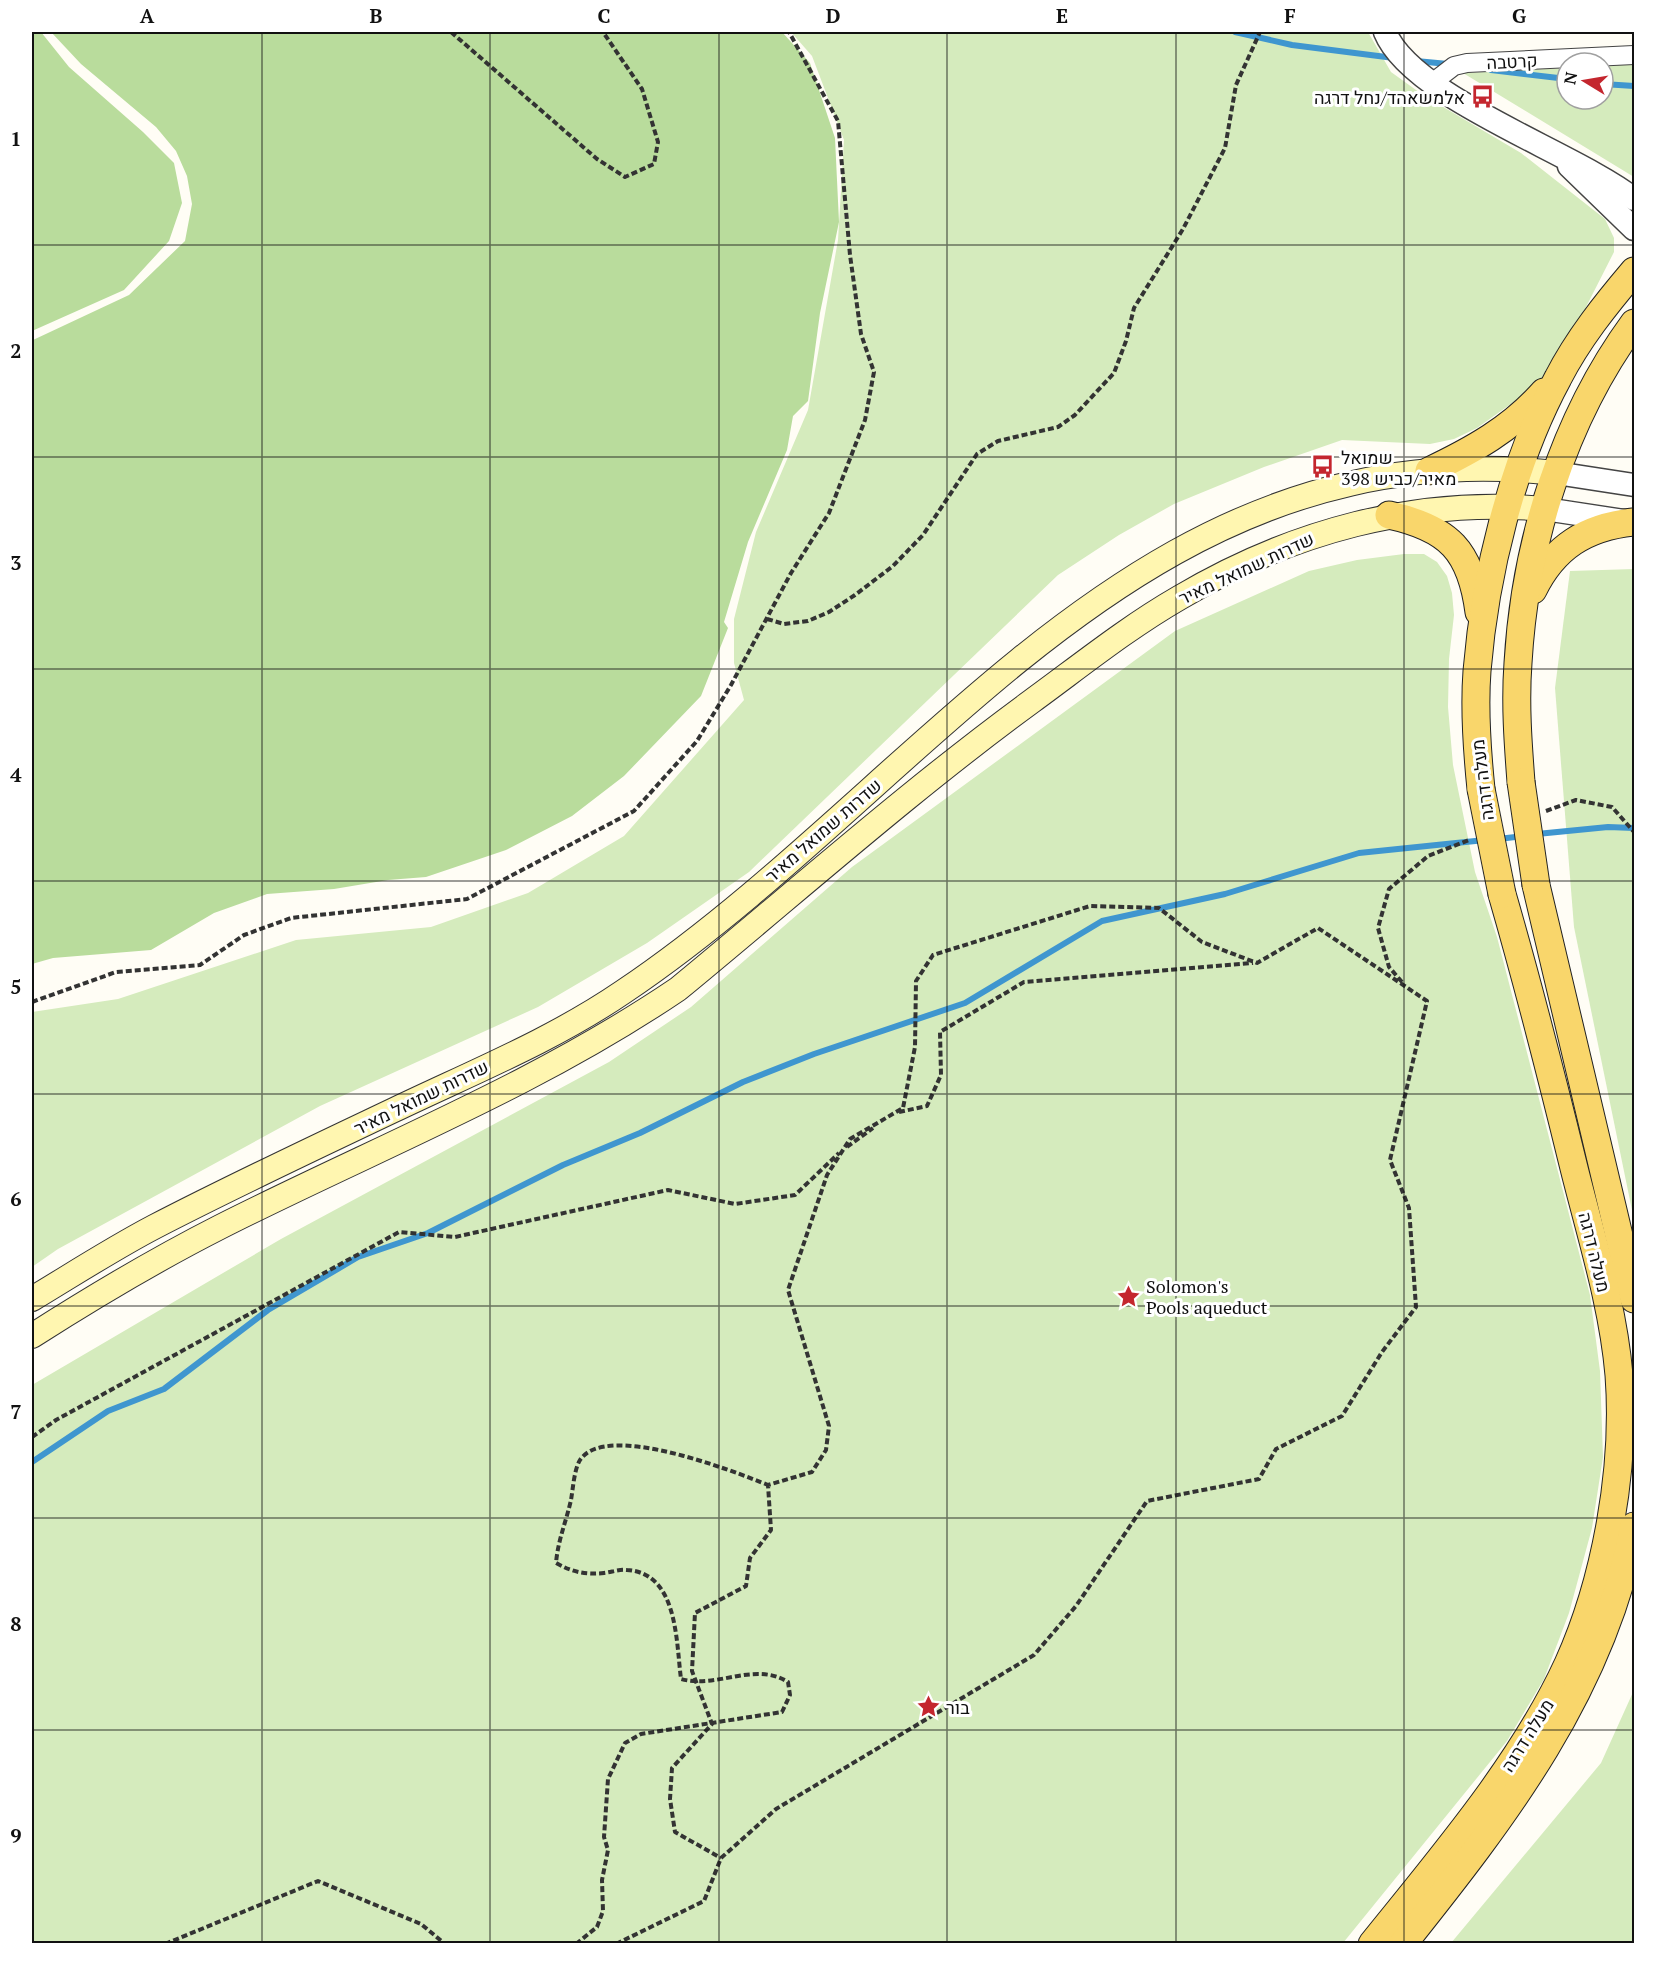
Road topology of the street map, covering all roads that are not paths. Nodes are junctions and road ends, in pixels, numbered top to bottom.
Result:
1 (1385, 32) edge
2 (1635, 55) edge
3 (1432, 83) junction
4 (1553, 151) junction
5 (1635, 199) edge
6 (1635, 229) edge
7 (1635, 271) edge
8 (1635, 323) edge
9 (1557, 378) junction
10 (1520, 469) junction
11 (1429, 471) junction
12 (1556, 473) junction
13 (1635, 485) edge
14 (1509, 506) junction
15 (1545, 509) junction
16 (1389, 515) junction
17 (1634, 523) edge
18 (1522, 613) junction
19 (1481, 631) junction
20 (32, 1299) edge
21 (1635, 1299) edge
22 (32, 1336) edge
23 (1635, 1526) edge
24 (1372, 1944) edge
25 (1403, 1944) edge

1 - 3 street
2 - 3 street, קרטבה
3 - 4 street
4 - 5 street
4 - 6 street
7 - 9 main road
8 - 12 main road, מעלה דרגה
9 - 10 main road, מעלה דרגה
9 - 11 main road
10 - 11 main road, שדרות שמואל מאיר
10 - 12 main road, שדרות שמואל מאיר
10 - 14 main road, מעלה דרגה
11 - 20 main road, שדרות שמואל מאיר
12 - 13 street, שדרות שמואל מאיר
12 - 15 main road, מעלה דרגה
14 - 15 main road, שדרות שמואל מאיר
14 - 16 main road, שדרות שמואל מאיר
14 - 19 main road, מעלה דרגה
15 - 17 street, שדרות שמואל מאיר
15 - 18 main road, מעלה דרגה
16 - 19 main road
16 - 22 main road, שדרות שמואל מאיר
17 - 18 main road
18 - 21 main road, מעלה דרגה, bridge
19 - 24 main road, מעלה דרגה, bridge
23 - 25 main road, מעלה דרגה

